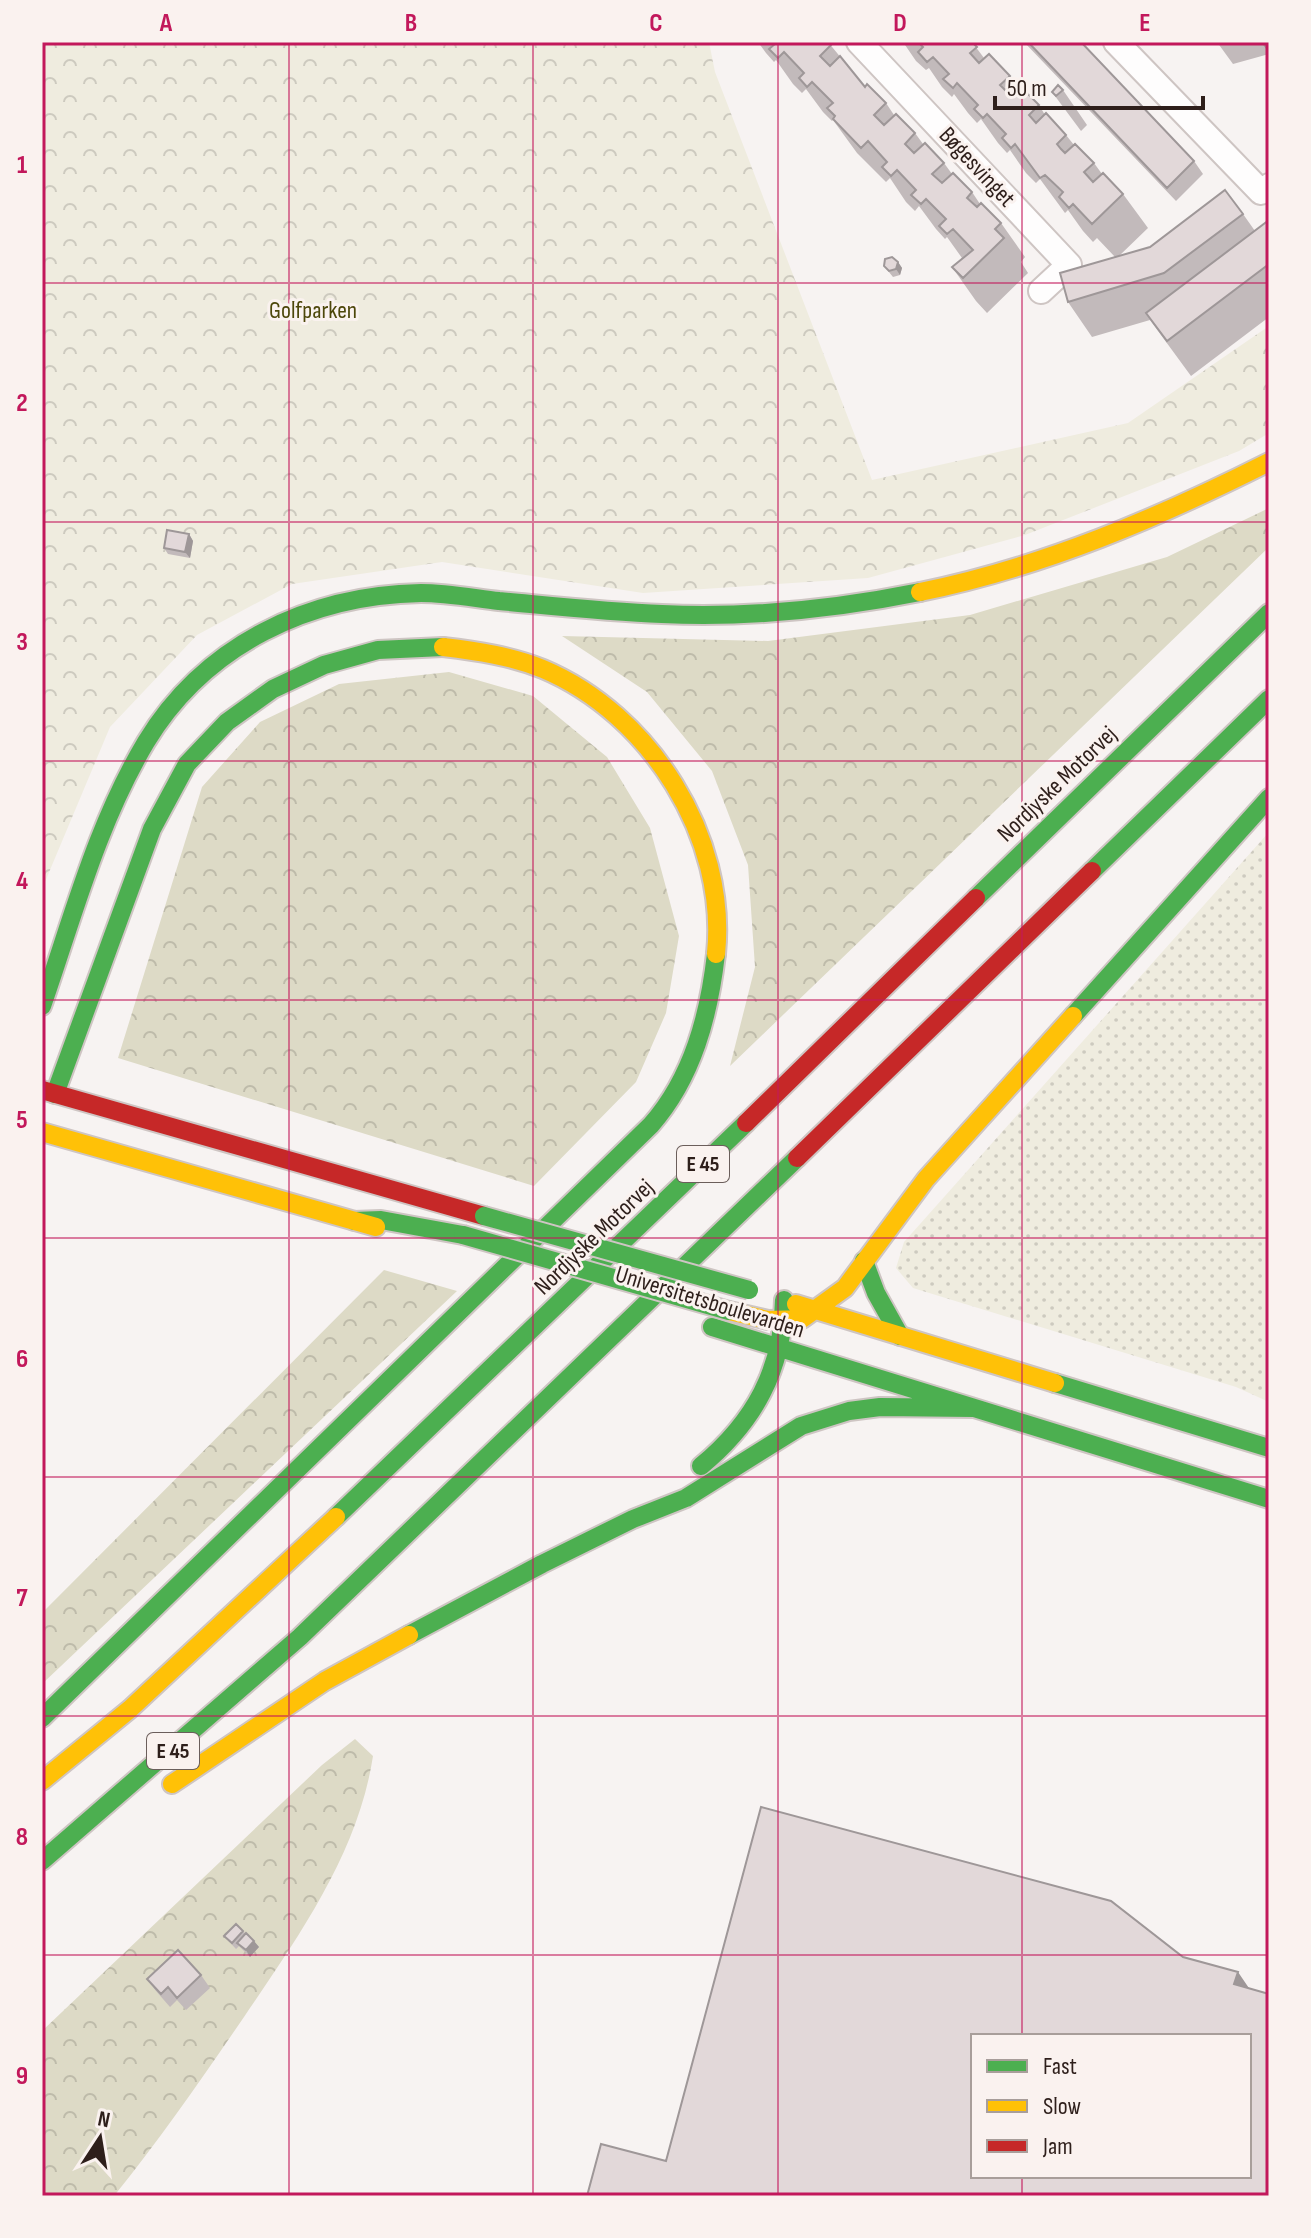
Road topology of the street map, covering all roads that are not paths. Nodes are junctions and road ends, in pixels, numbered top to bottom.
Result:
1 (859, 42) edge
2 (1116, 42) edge
3 (1269, 186) edge
4 (1041, 291) dead end
5 (1269, 462) edge
6 (1269, 613) edge
7 (1269, 699) edge
8 (1269, 798) edge
9 (42, 1006) edge
10 (48, 1092) edge
11 (42, 1132) edge
12 (354, 1221) junction
13 (864, 1261) junction
14 (784, 1300) junction
15 (816, 1310) junction
16 (668, 1314) dead end
17 (785, 1321) junction
18 (705, 1325) dead end
19 (900, 1336) junction
20 (781, 1348) junction
21 (974, 1408) junction
22 (1269, 1448) edge
23 (1269, 1499) edge
24 (633, 1519) junction
25 (42, 1718) edge
26 (42, 1781) edge
27 (154, 1797) dead end
28 (116, 1823) dead end
29 (42, 1861) edge
30 (42, 1874) edge

1 - 4 street, Bøgesvinget
2 - 3 street
5 - 9 main road
6 - 26 main road, Nordjyske Motorvej / E 45
7 - 29 main road, E 45
8 - 13 main road
10 - 14 main road, Universitetsboulevarden, bridge
10 - 25 main road
11 - 12 main road, Universitetsboulevarden
12 - 16 main road, Universitetsboulevarden
12 - 17 main road, bridge
13 - 15 main road
13 - 19 main road
14 - 15 main road, Universitetsboulevarden
14 - 17 main road
15 - 17 main road
15 - 19 main road, Universitetsboulevarden
17 - 20 main road
18 - 20 main road, Universitetsboulevarden
19 - 22 main road, Universitetsboulevarden
20 - 21 main road, Universitetsboulevarden
20 - 24 main road
21 - 23 main road, Universitetsboulevarden
21 - 24 main road
24 - 27 main road
28 - 30 main road

